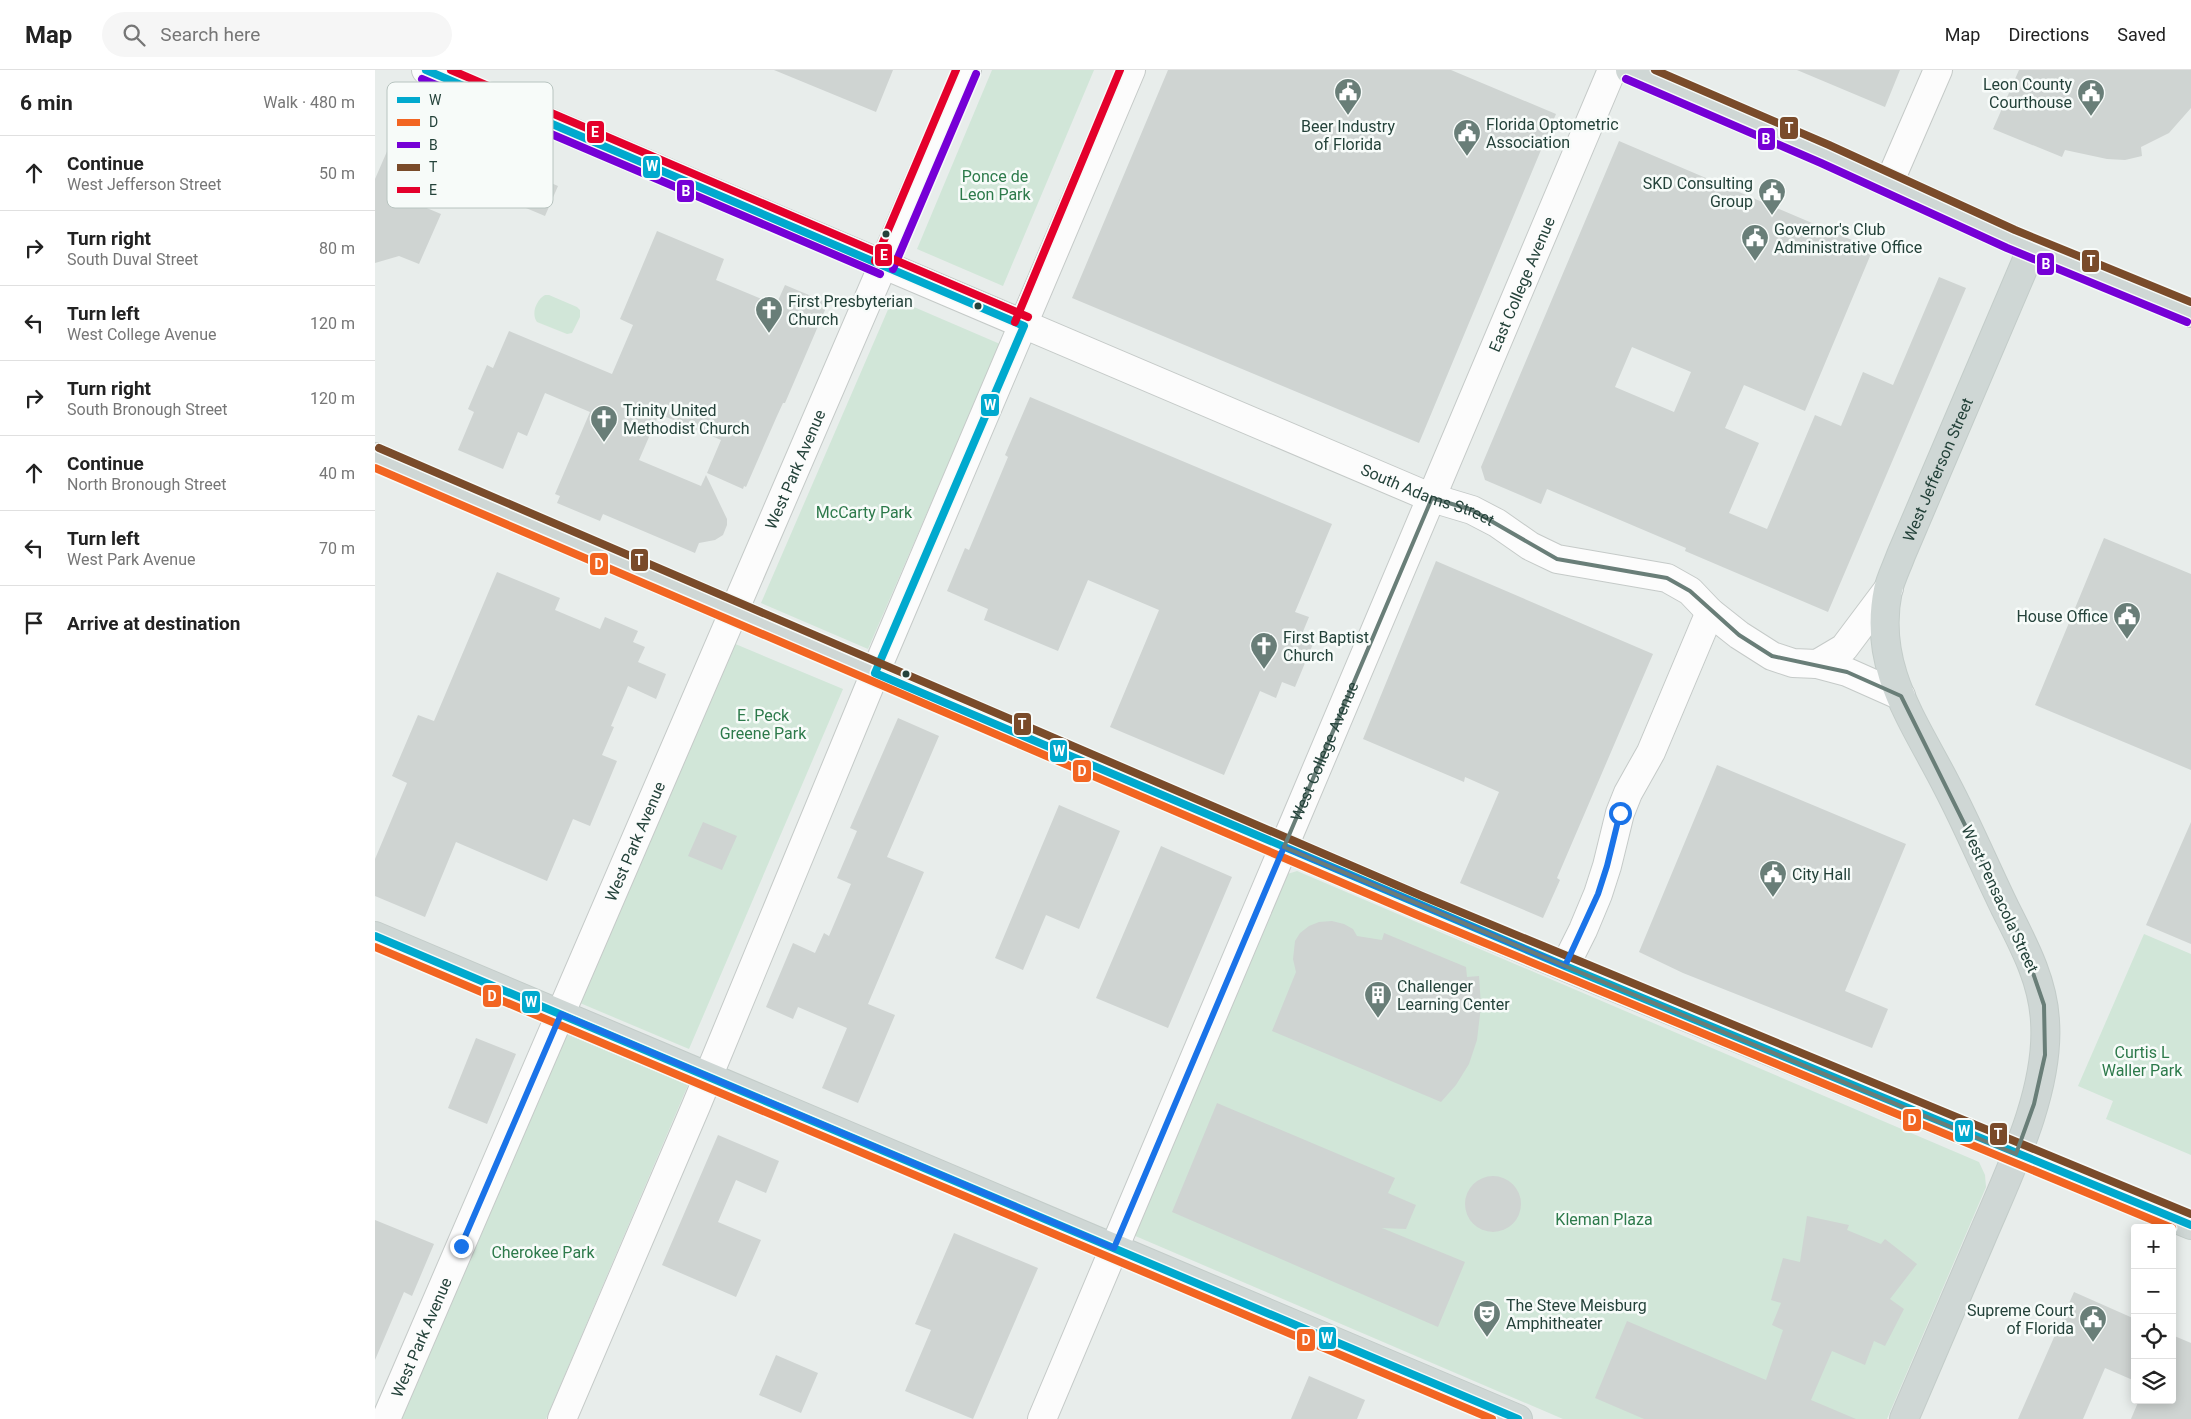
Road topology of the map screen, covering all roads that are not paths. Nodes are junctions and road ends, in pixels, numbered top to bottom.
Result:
1 (426, 70) edge
2 (967, 70) edge
3 (1131, 70) edge
4 (1612, 70) edge
5 (1630, 70) edge
6 (1937, 70) edge
7 (454, 82) edge
8 (553, 124) edge
9 (1889, 184) junction
10 (2032, 248) junction
11 (884, 265) junction
12 (2191, 313) edge
13 (1024, 326) junction
14 (375, 457) edge
15 (1432, 498) junction
16 (1889, 588) junction
17 (735, 611) junction
18 (1711, 612) junction
19 (1817, 664) junction
20 (875, 673) junction
21 (1901, 696) junction
22 (1284, 847) junction
23 (375, 936) edge
24 (1565, 966) junction
25 (561, 1014) junction
26 (707, 1076) junction
27 (2016, 1154) junction
28 (2191, 1225) edge
29 (1114, 1248) junction
30 (387, 1419) edge
31 (563, 1419) edge
32 (1042, 1419) edge
33 (1518, 1419) edge
34 (1904, 1419) edge

1 - 7 street, South Adams Street
2 - 11 street, West Park Avenue
3 - 13 street
4 - 15 street, East College Avenue
5 - 9 main road
6 - 9 street
8 - 11 street, South Adams Street
9 - 10 main road
10 - 12 main road
10 - 16 main road, West Jefferson Street
11 - 13 street, South Adams Street
11 - 17 street, West Park Avenue
13 - 15 street, South Adams Street
13 - 20 street
14 - 17 main road
15 - 18 street, South Adams Street
15 - 22 street, West College Avenue
16 - 19 street
16 - 21 main road, West Jefferson Street
17 - 20 main road
17 - 25 street, West Park Avenue
18 - 19 street, South Adams Street
18 - 24 street
19 - 21 street, South Adams Street
20 - 22 main road
20 - 26 street
21 - 27 main road, West Pensacola Street
22 - 24 main road
22 - 29 street, West College Avenue
23 - 25 main road
24 - 27 main road
25 - 26 main road
25 - 30 street, West Park Avenue
26 - 29 main road
26 - 31 street
27 - 28 main road
27 - 34 main road, West Pensacola Street
29 - 32 street, West College Avenue
29 - 33 main road

